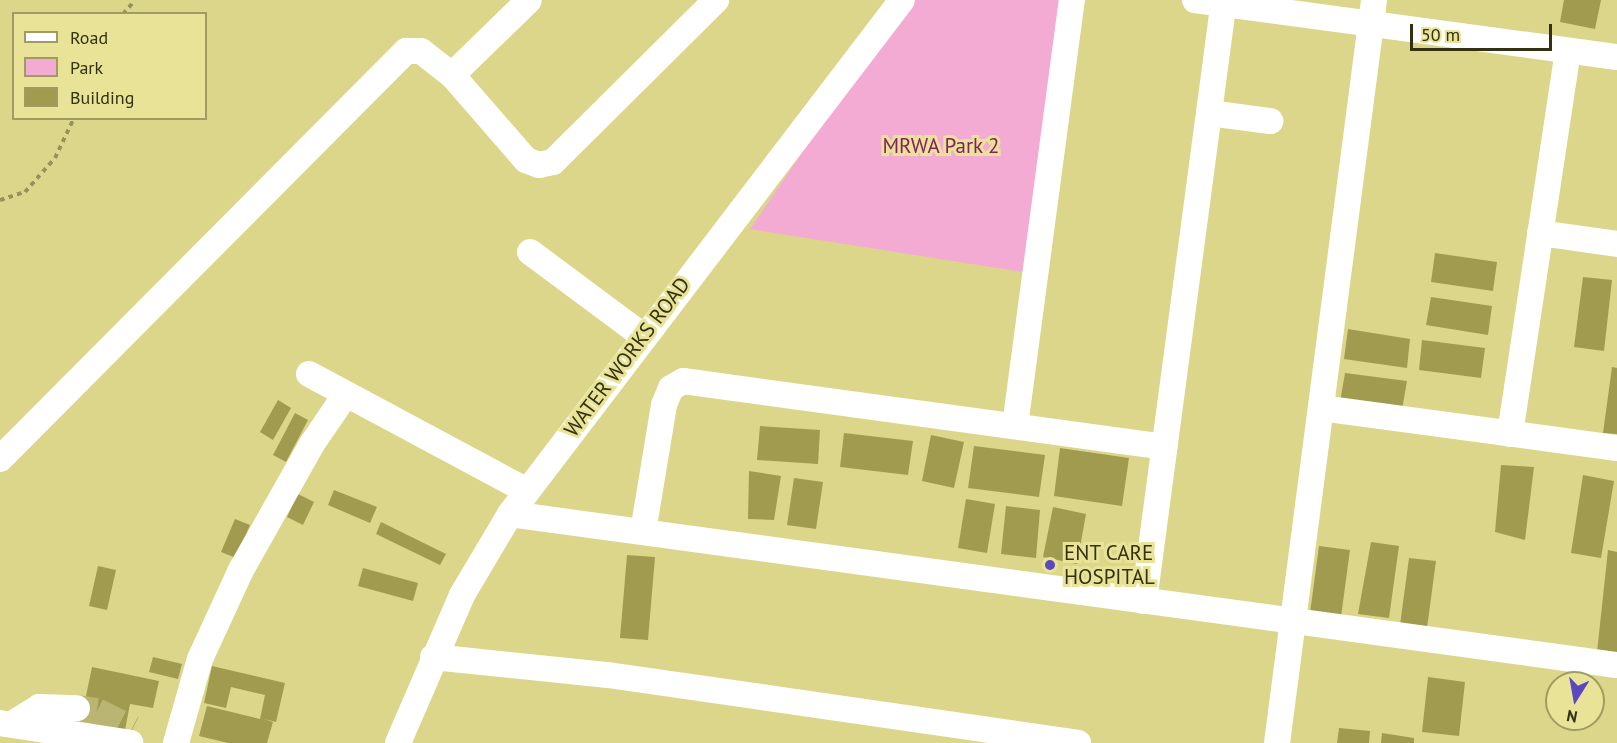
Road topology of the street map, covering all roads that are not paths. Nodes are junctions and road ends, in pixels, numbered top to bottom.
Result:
1 (529, 0) edge
2 (716, 0) edge
3 (902, 0) edge
4 (1072, 0) edge
5 (1195, 0) edge
6 (1224, 2) edge
7 (1373, 12) edge
8 (1568, 51) junction
9 (1617, 57) edge
10 (452, 75) junction
11 (1209, 112) junction
12 (1270, 121) dead end
13 (1540, 233) junction
14 (1617, 244) edge
15 (530, 252) dead end
16 (643, 336) junction
17 (309, 374) dead end
18 (346, 394) junction
19 (1321, 408) junction
20 (1015, 426) junction
21 (1510, 434) junction
22 (1165, 447) junction
23 (1617, 448) edge
24 (0, 459) edge
25 (527, 490) junction
26 (510, 514) junction
27 (643, 532) junction
28 (1144, 600) junction
29 (1293, 621) junction
30 (433, 657) junction
31 (1617, 665) edge
32 (77, 708) tunnel mouth
33 (6, 723) edge
34 (135, 738) edge
35 (176, 743) edge
36 (398, 743) edge
37 (1078, 743) edge
38 (1278, 743) edge

1 - 10 street
2 - 10 street
3 - 16 street, WATER WORKS ROAD
4 - 20 street
5 - 6 street
6 - 7 street
6 - 11 street
7 - 8 street
7 - 19 street
8 - 9 street
8 - 13 street
10 - 24 street
11 - 12 street
11 - 22 street
13 - 14 street
13 - 21 street
15 - 16 street
16 - 25 street, WATER WORKS ROAD
17 - 18 street
18 - 25 street
18 - 35 street
19 - 21 street
19 - 29 street
20 - 22 street
20 - 27 street
21 - 23 street
22 - 28 street
25 - 26 street, WATER WORKS ROAD
26 - 27 street
26 - 30 street, WATER WORKS ROAD
27 - 28 street
28 - 29 street
29 - 31 street
29 - 38 street
30 - 36 street, WATER WORKS ROAD
30 - 37 street
32 - 33 street
33 - 34 street

